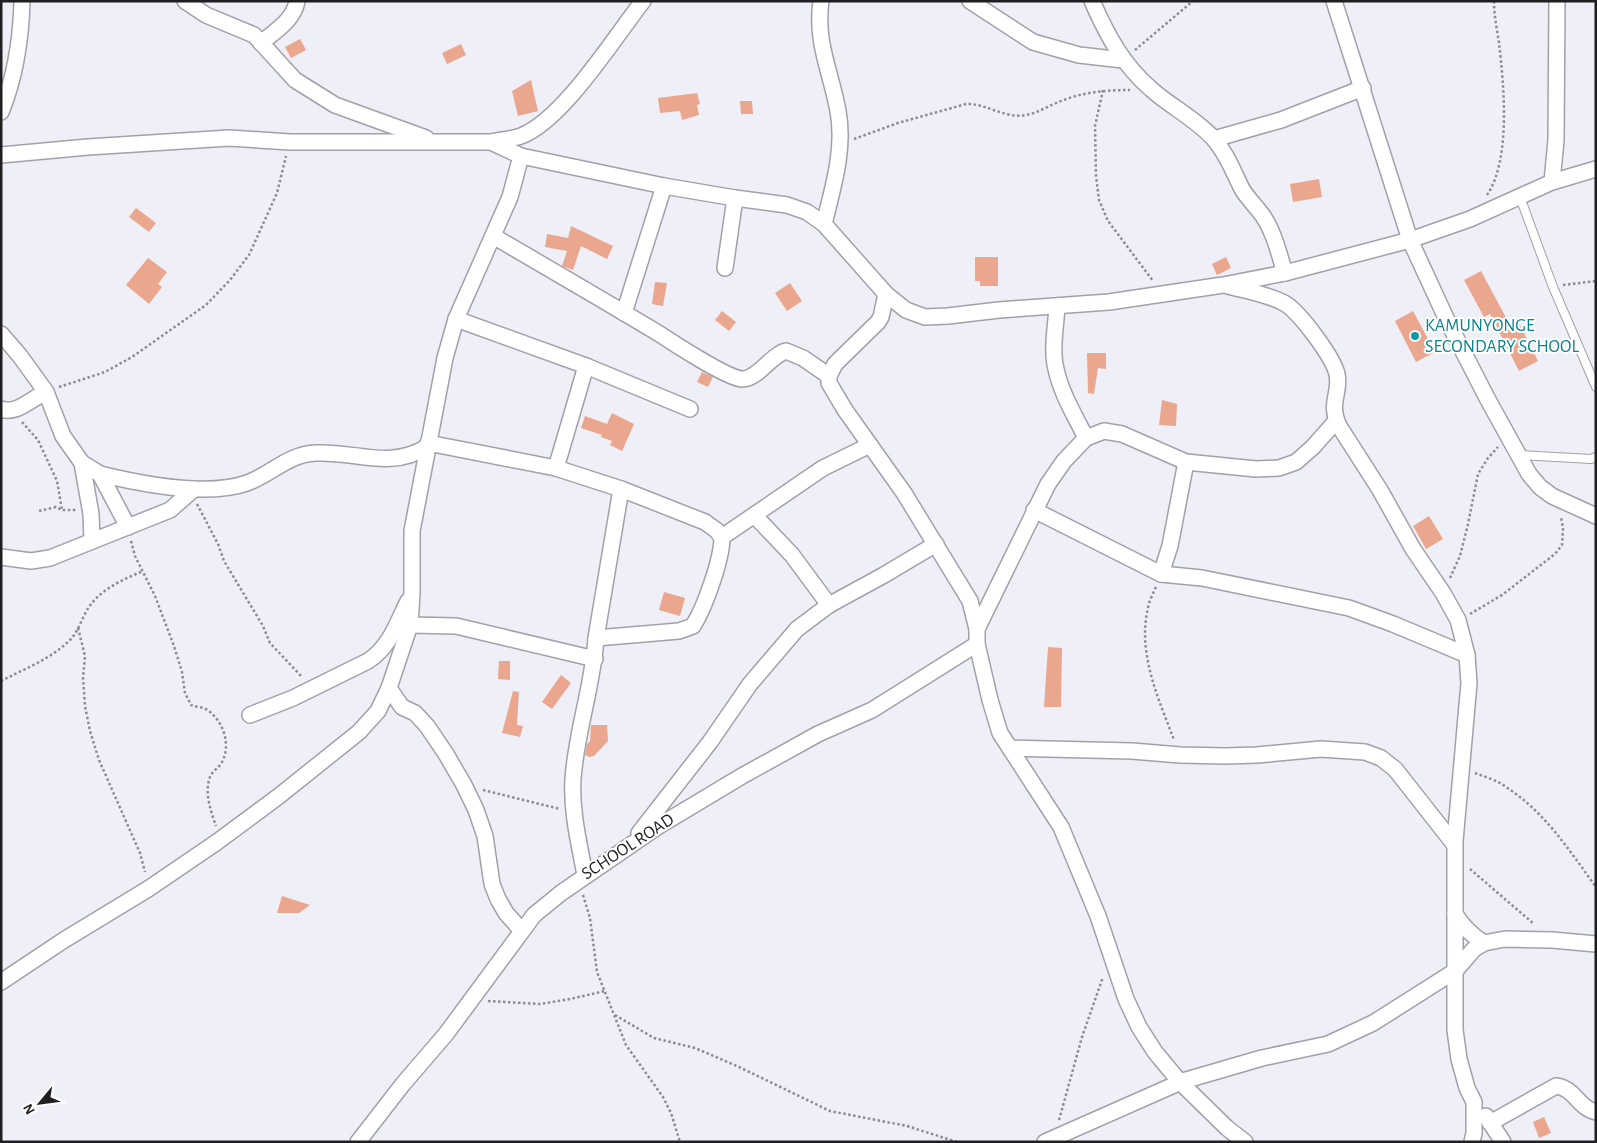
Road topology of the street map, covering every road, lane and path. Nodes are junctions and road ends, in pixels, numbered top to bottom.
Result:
1 (22, 1) edge
2 (185, 1) edge
3 (297, 1) edge
4 (643, 1) edge
5 (821, 1) edge
6 (970, 1) edge
7 (1092, 1) edge
8 (1194, 1) edge
9 (1334, 1) edge
10 (1494, 1) edge
11 (1557, 1) edge
12 (261, 43) junction
13 (1123, 60) junction
14 (1363, 88) junction
15 (1151, 89) junction
16 (1103, 90) junction
17 (1, 112) edge
18 (1214, 139) junction
19 (290, 142) junction
20 (437, 142) junction
21 (491, 142) junction
22 (840, 146) junction
23 (1, 155) edge
24 (522, 156) junction
25 (1596, 169) edge
26 (1552, 182) junction
27 (664, 186) junction
28 (1520, 197) junction
29 (735, 198) junction
30 (1485, 198) dead end
31 (824, 224) junction
32 (493, 236) junction
33 (1410, 240) junction
34 (725, 268) dead end
35 (1285, 273) junction
36 (1596, 281) edge
37 (1223, 285) junction
38 (1553, 287) junction
39 (1163, 293) junction
40 (886, 294) junction
41 (1057, 306) junction
42 (624, 313) junction
43 (456, 319) junction
44 (1, 334) edge
45 (586, 366) junction
46 (829, 376) junction
47 (1596, 387) edge
48 (46, 392) junction
49 (690, 409) dead end
50 (5, 410) edge
51 (1336, 421) junction
52 (1509, 436) junction
53 (1086, 438) junction
54 (428, 445) junction
55 (870, 445) junction
56 (1518, 455) junction
57 (1596, 457) edge
58 (1186, 462) junction
59 (82, 463) junction
60 (556, 468) junction
61 (100, 474) junction
62 (621, 489) junction
63 (192, 490) junction
64 (1552, 496) junction
65 (39, 510) dead end
66 (62, 510) junction
67 (1034, 510) junction
68 (91, 514) junction
69 (754, 515) junction
70 (1596, 516) edge
71 (128, 527) junction
72 (722, 537) junction
73 (92, 541) junction
74 (936, 544) junction
75 (1, 557) edge
76 (142, 571) junction
77 (1161, 574) junction
78 (412, 593) junction
79 (1443, 593) junction
80 (829, 605) junction
81 (1458, 620) junction
82 (410, 625) junction
83 (78, 628) junction
84 (977, 628) junction
85 (596, 638) junction
86 (977, 644) junction
87 (1466, 655) junction
88 (595, 659) junction
89 (1, 682) edge
90 (312, 688) junction
91 (389, 688) junction
92 (250, 715) dead end
93 (1010, 748) junction
94 (1180, 755) junction
95 (1462, 767) junction
96 (464, 785) junction
97 (574, 813) junction
98 (220, 840) junction
99 (631, 844) junction
100 (1455, 850) junction
101 (581, 877) junction
102 (1596, 887) edge
103 (148, 889) junction
104 (1455, 914) junction
105 (522, 931) junction
106 (1552, 940) junction
107 (1484, 943) junction
108 (1596, 944) edge
109 (1111, 954) junction
110 (1455, 971) junction
111 (1, 982) edge
112 (605, 991) junction
113 (471, 1000) junction
114 (615, 1015) junction
115 (1180, 1082) junction
116 (1474, 1102) junction
117 (1596, 1112) edge
118 (1490, 1123) junction
119 (1050, 1140) edge
120 (358, 1142) edge
121 (680, 1142) edge
122 (957, 1142) edge
123 (1245, 1142) edge
124 (1472, 1142) edge
125 (1503, 1142) edge

1 - 17 street
2 - 12 street
3 - 12 street
4 - 21 street
5 - 22 street
6 - 13 street
7 - 13 street
8 - 13 path
9 - 14 street
10 - 30 path
11 - 26 street
12 - 20 street
13 - 15 street
14 - 18 street
14 - 33 street
15 - 16 path
15 - 18 street
16 - 22 path
16 - 39 path
18 - 35 street
19 - 20 street
19 - 23 street
19 - 48 path
20 - 21 street
21 - 24 street
22 - 31 street
24 - 27 street
24 - 32 street
25 - 26 street
26 - 28 street
27 - 29 street
27 - 42 street
28 - 33 street
28 - 38 lane
29 - 31 street
29 - 34 street
31 - 40 street
32 - 42 street
32 - 43 street
33 - 35 street
33 - 52 street
35 - 37 street
36 - 38 path
37 - 39 street
37 - 51 street
38 - 47 lane
39 - 41 street
40 - 41 street
40 - 46 street
41 - 53 street
42 - 46 street
43 - 45 street
43 - 54 street
44 - 48 street
45 - 49 street
45 - 60 street
46 - 55 street
48 - 50 street
48 - 59 street
50 - 66 path
51 - 58 street
51 - 79 street
52 - 56 street
52 - 79 path
53 - 58 street
53 - 67 street
54 - 60 street
54 - 63 street
54 - 78 street
55 - 69 street
55 - 74 street
56 - 57 lane
56 - 64 street
58 - 77 street
59 - 61 street
59 - 68 street
60 - 62 street
61 - 63 street
61 - 71 street
62 - 72 street
62 - 85 street
63 - 71 street
63 - 90 path
64 - 70 street
64 - 81 path
65 - 66 path
66 - 68 path
67 - 77 street
67 - 84 street
68 - 73 street
69 - 72 street
69 - 80 street
71 - 73 street
71 - 76 path
72 - 85 street
73 - 75 street
74 - 80 street
74 - 84 street
76 - 83 path
76 - 98 path
77 - 87 street
77 - 94 path
78 - 82 street
78 - 90 street
79 - 81 street
80 - 99 street
81 - 87 street
82 - 88 street
82 - 91 street
83 - 89 path
83 - 103 path
84 - 86 street
85 - 88 street
86 - 93 street
86 - 99 street, SCHOOL ROAD
87 - 95 street
88 - 97 street
90 - 92 street
91 - 96 street
91 - 98 street
93 - 94 street
93 - 109 street
94 - 100 street
95 - 100 street
95 - 102 path
96 - 97 path
96 - 105 street
97 - 101 street
98 - 103 street
99 - 101 street, SCHOOL ROAD
100 - 104 street
100 - 106 path
101 - 105 street, SCHOOL ROAD
101 - 112 path
103 - 111 street
104 - 107 street
104 - 110 street
105 - 113 street, SCHOOL ROAD
106 - 107 street
106 - 108 street
107 - 110 street
109 - 115 street
109 - 119 path
110 - 115 street
110 - 116 street
112 - 113 path
112 - 114 path
113 - 120 street, SCHOOL ROAD
114 - 121 path
114 - 122 path
115 - 119 street
115 - 123 street
116 - 118 street
116 - 124 street
117 - 118 street
118 - 125 street

